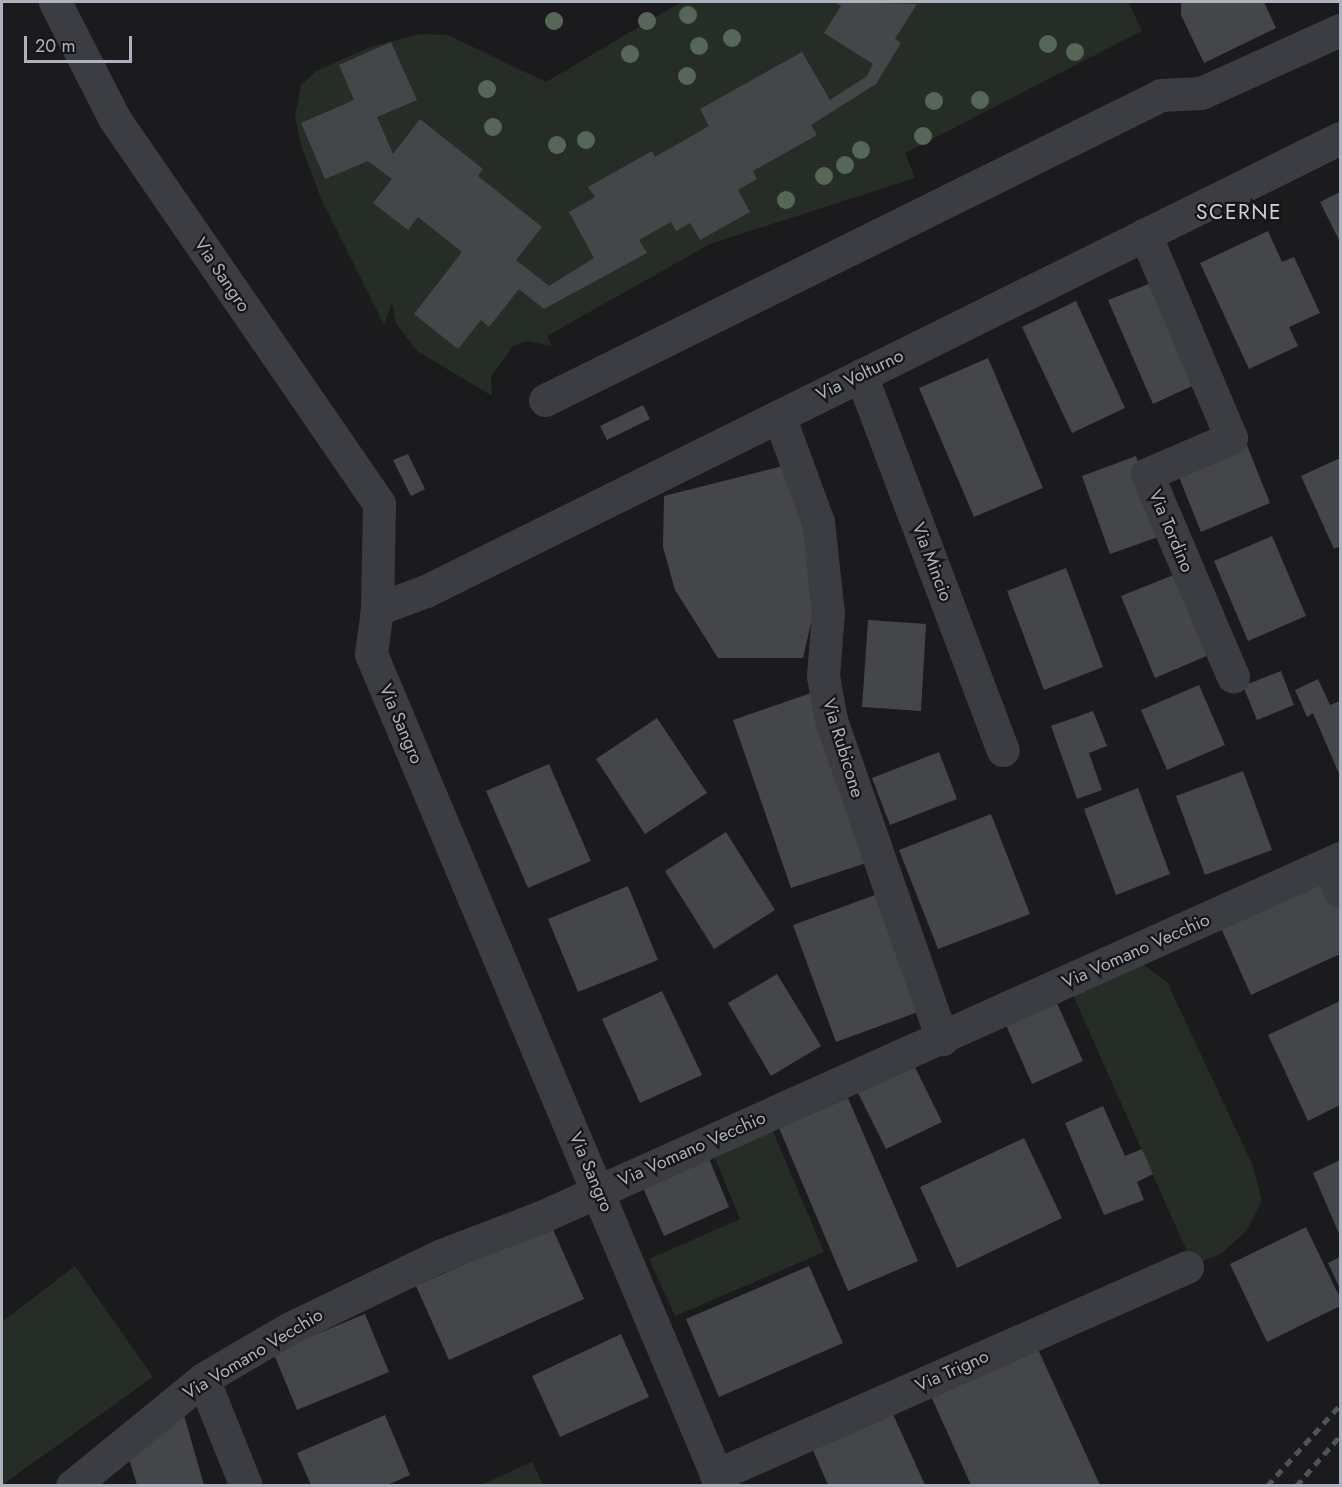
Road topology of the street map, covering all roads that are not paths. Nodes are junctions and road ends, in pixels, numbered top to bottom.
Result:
1 (55, 2) edge
2 (1341, 30) edge
3 (1341, 138) edge
4 (1145, 234) junction
5 (861, 375) junction
6 (545, 400) dead end
7 (779, 416) junction
8 (377, 609) junction
9 (1233, 677) dead end
10 (1003, 750) dead end
11 (1337, 871) edge
12 (942, 1039) junction
13 (598, 1190) junction
14 (1187, 1267) dead end
15 (203, 1379) junction
16 (719, 1480) edge
17 (72, 1485) edge
18 (246, 1485) edge

1 - 8 street, Via Sangro
2 - 6 street
3 - 4 street, Via Volturno
4 - 5 street, Via Volturno
4 - 9 street, Via Tordino
5 - 7 street, Via Volturno
5 - 10 street, Via Mincio
7 - 8 street, Via Volturno
7 - 12 street, Via Rubicone
8 - 13 street, Via Sangro
11 - 12 street, Via Vomano Vecchio
12 - 13 street, Via Vomano Vecchio
13 - 15 street, Via Vomano Vecchio
13 - 16 street, Via Sangro
14 - 16 street, Via Trigno
15 - 17 street, Via Vomano Vecchio
15 - 18 street

